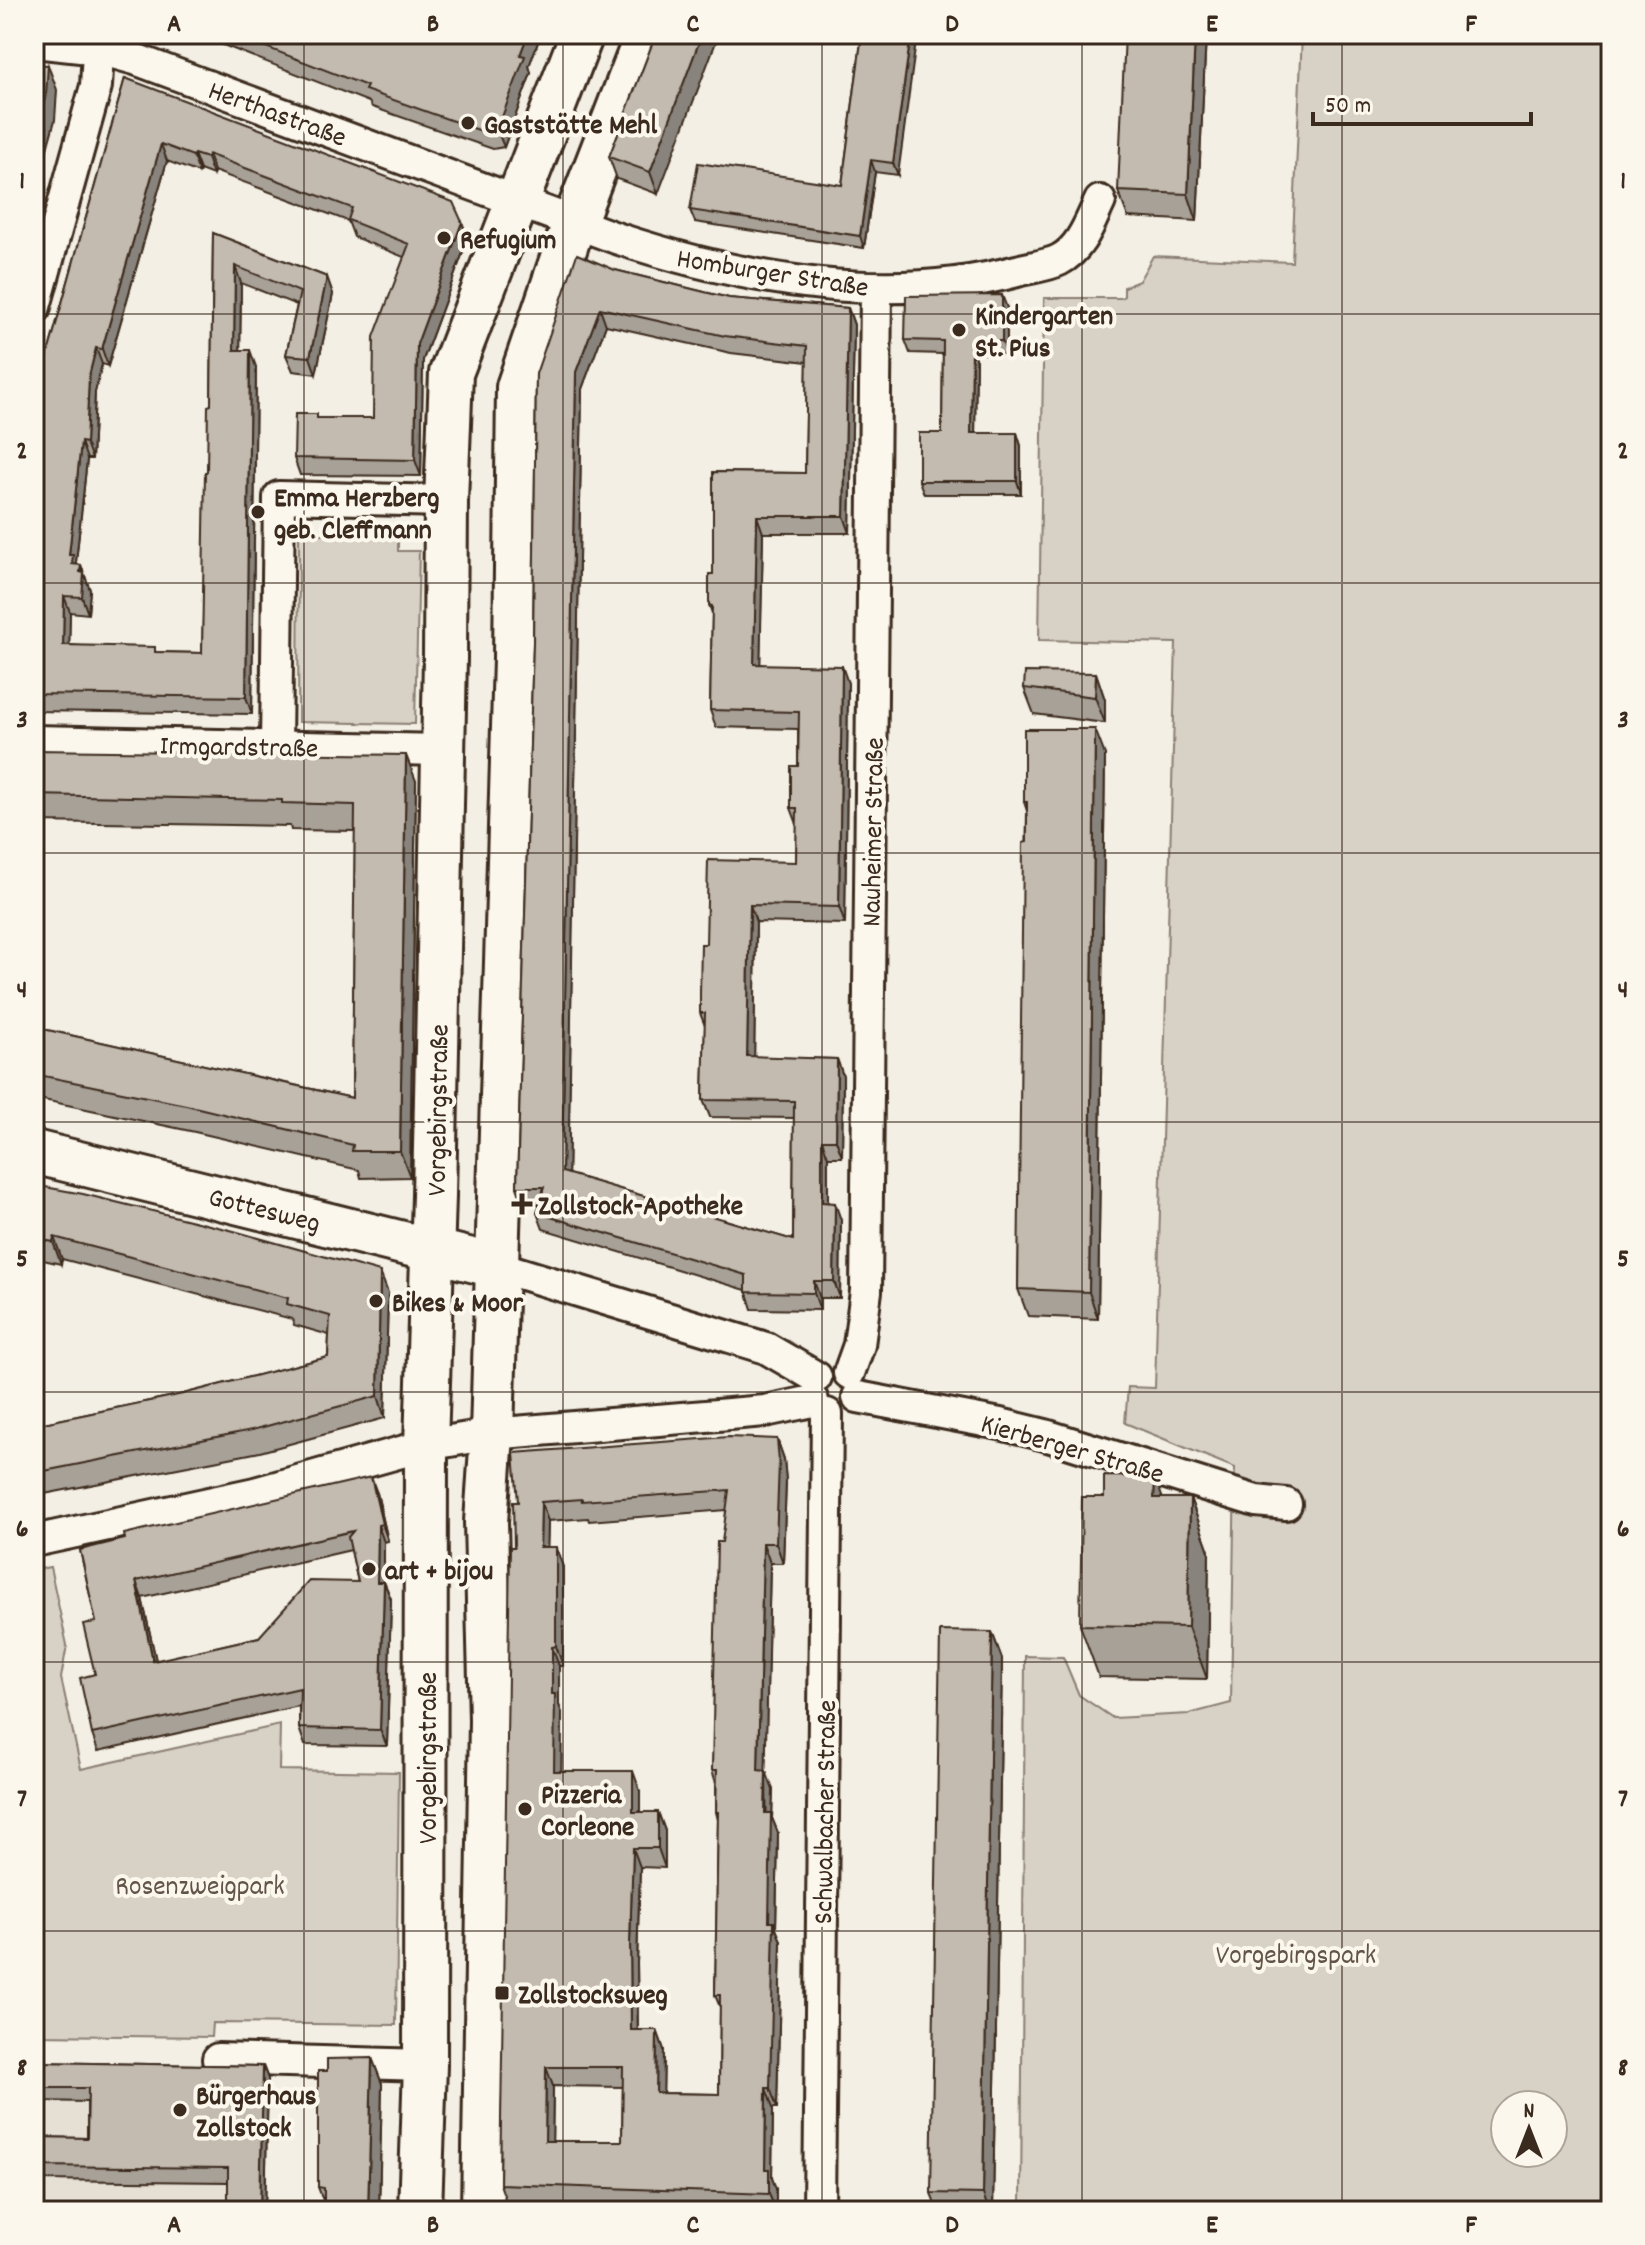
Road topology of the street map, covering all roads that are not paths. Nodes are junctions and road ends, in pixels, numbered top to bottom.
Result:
1 (582, 34) edge
2 (647, 34) edge
3 (34, 42) edge
4 (99, 42) edge
5 (518, 200) junction
6 (1100, 201) dead end
7 (574, 223) junction
8 (876, 289) junction
9 (34, 310) edge
10 (446, 501) junction
11 (34, 741) edge
12 (276, 746) junction
13 (443, 750) junction
14 (34, 1152) edge
15 (433, 1248) junction
16 (496, 1266) junction
17 (854, 1385) junction
18 (819, 1397) junction
19 (492, 1434) junction
20 (426, 1445) junction
21 (1286, 1504) dead end
22 (34, 1541) edge
23 (218, 2059) dead end
24 (425, 2065) junction
25 (420, 2211) edge
26 (483, 2211) edge
27 (819, 2211) edge

1 - 5 main road, Vorgebirgstraße
2 - 7 main road
3 - 4 street, Herthastraße
4 - 5 street, Herthastraße
4 - 9 street
5 - 7 street, Homburger Straße
5 - 10 main road, Vorgebirgstraße
6 - 8 street, Homburger Straße
7 - 8 street, Homburger Straße
7 - 16 main road
8 - 17 street, Nauheimer Straße
10 - 12 street
10 - 13 main road, Vorgebirgstraße
11 - 12 street, Irmgardstraße
12 - 13 street, Irmgardstraße
13 - 15 main road, Vorgebirgstraße
14 - 15 main road, Gottesweg
15 - 16 main road, Gottesweg
15 - 20 main road, Vorgebirgstraße
16 - 18 street
16 - 19 main road
17 - 18 street, Kierberger Straße
17 - 18 street, Kierberger Straße
17 - 21 street, Kierberger Straße
18 - 19 street, Kierberger Straße
18 - 27 street, Schwalbacher Straße
19 - 20 street, Kierberger Straße
19 - 26 main road
20 - 22 street
20 - 24 main road, Vorgebirgstraße
23 - 24 street
24 - 25 main road, Vorgebirgstraße

